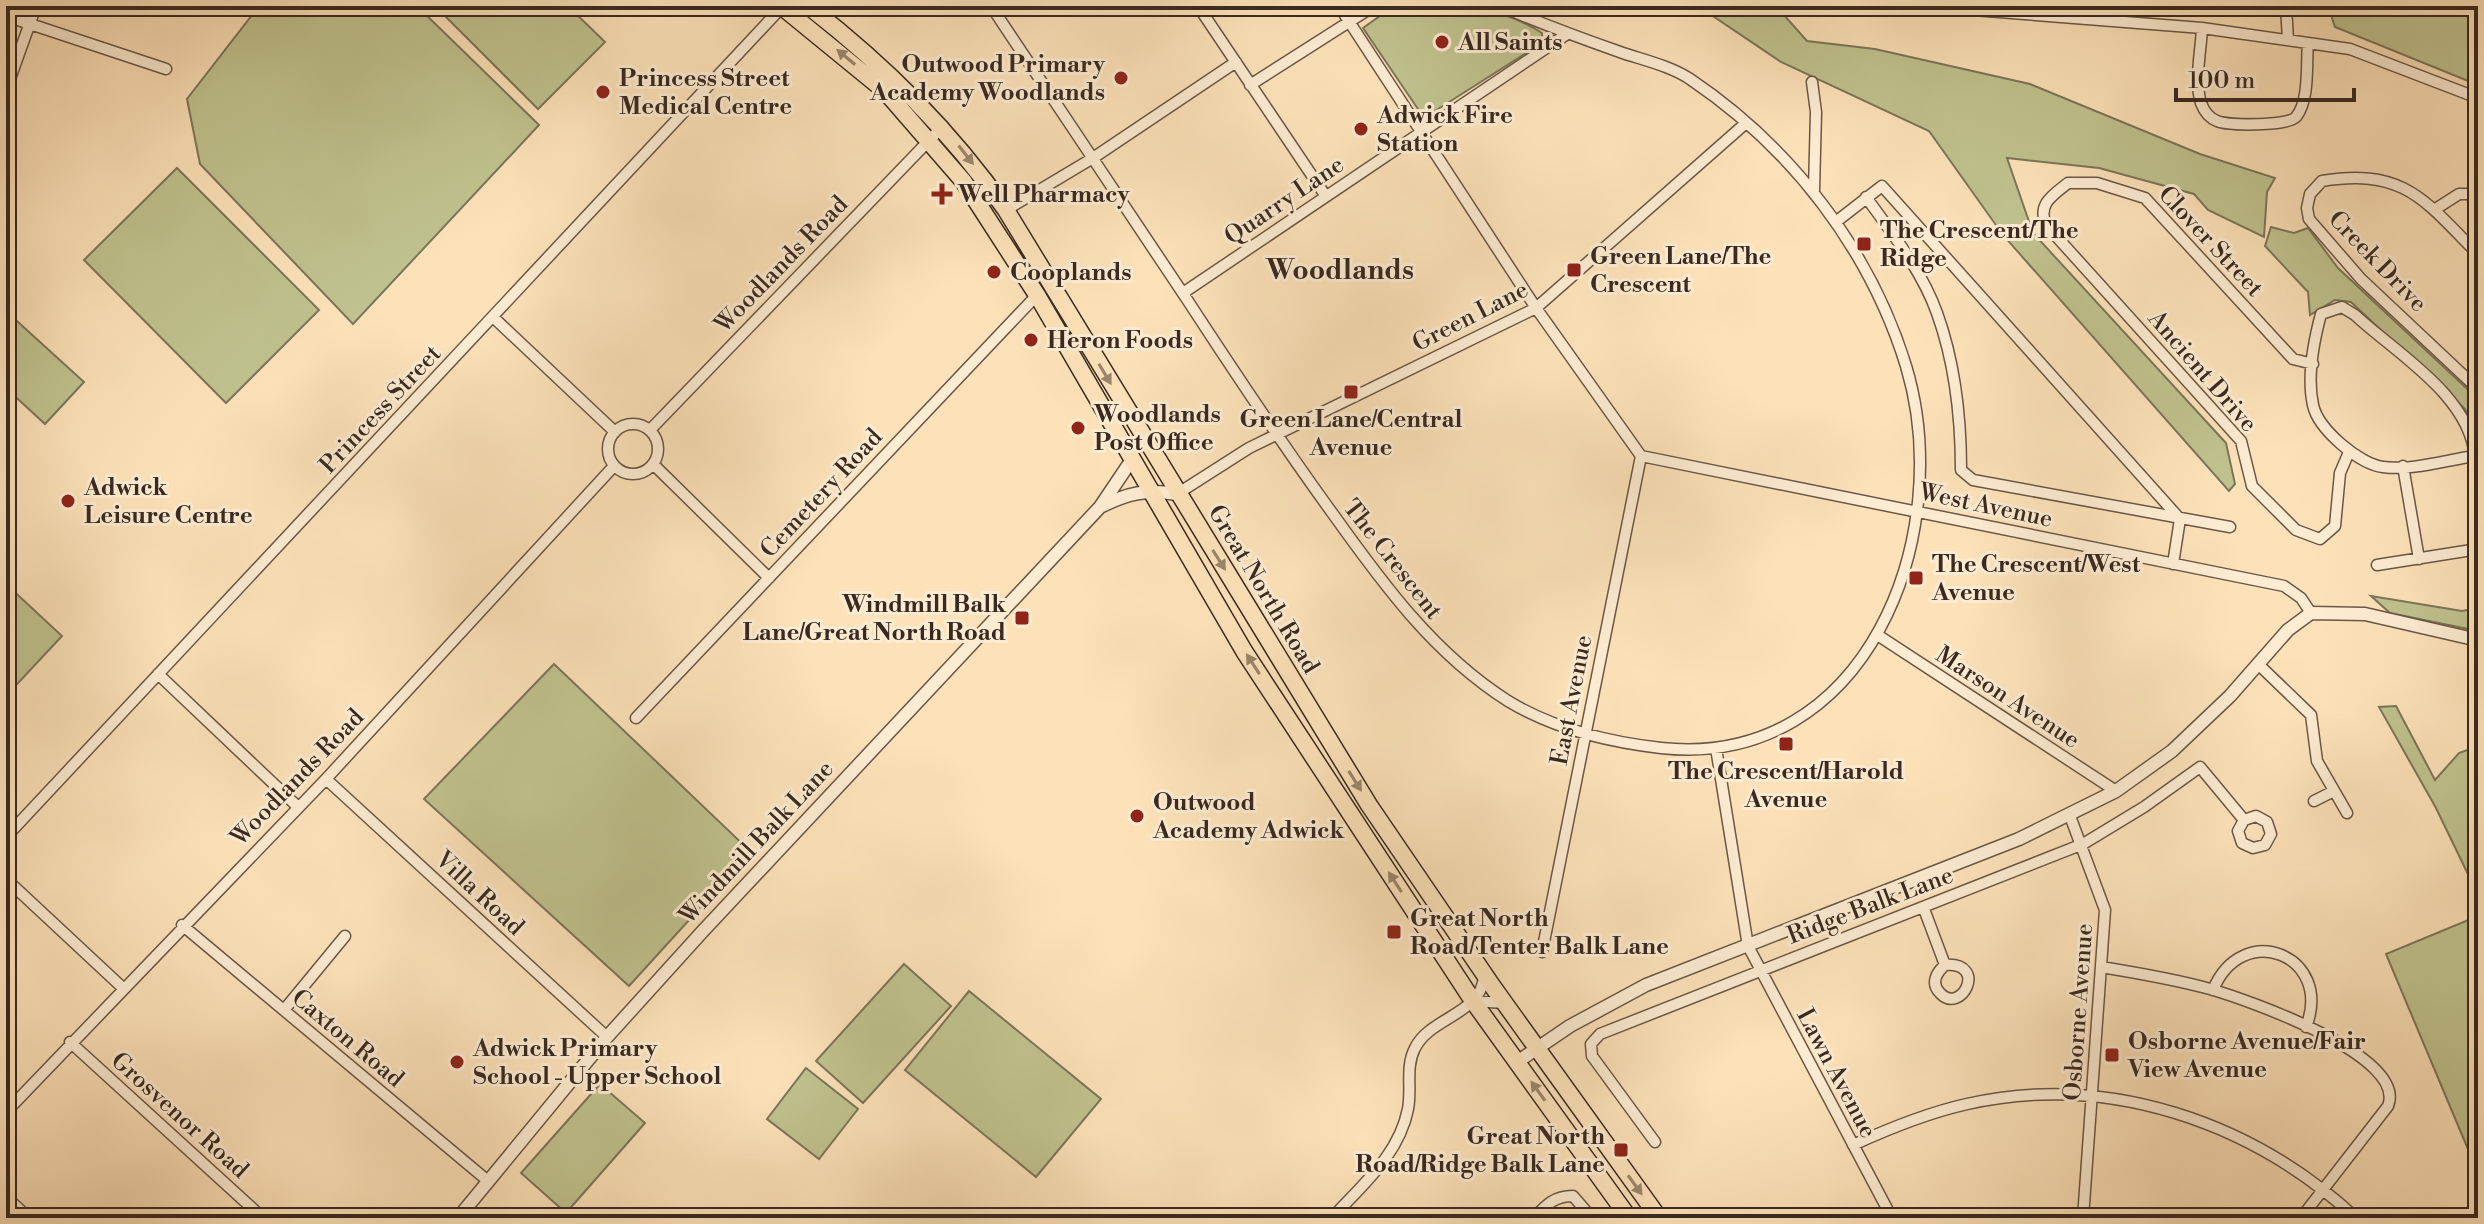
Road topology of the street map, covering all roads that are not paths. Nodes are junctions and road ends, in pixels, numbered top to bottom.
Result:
1 (36, 6) edge
2 (781, 6) edge
3 (808, 6) edge
4 (991, 6) edge
5 (1198, 6) edge
6 (1339, 6) edge
7 (1374, 6) edge
8 (1500, 6) edge
9 (1922, 6) edge
10 (2286, 6) edge
11 (6, 16) edge
12 (1349, 22) junction
13 (30, 23) junction
14 (2202, 28) junction
15 (1567, 34) junction
16 (2288, 40) junction
17 (2308, 43) junction
18 (1236, 62) junction
19 (166, 69) dead end
20 (1812, 82) dead end
21 (1250, 85) junction
22 (6, 90) edge
23 (2478, 98) edge
24 (1746, 123) junction
25 (943, 126) junction
26 (1420, 130) junction
27 (929, 137) junction
28 (1093, 158) junction
29 (1814, 190) junction
30 (2478, 194) edge
31 (1325, 195) junction
32 (1866, 197) junction
33 (1006, 210) junction
34 (2434, 210) junction
35 (1837, 221) junction
36 (2046, 225) joint
37 (2478, 254) edge
38 (1183, 293) junction
39 (1037, 295) junction
40 (1536, 308) junction
41 (493, 317) junction
42 (2313, 364) junction
43 (2478, 389) edge
44 (650, 430) junction
45 (615, 432) junction
46 (1276, 435) junction
47 (2349, 452) junction
48 (1641, 456) junction
49 (2476, 456) edge
50 (1131, 461) junction
51 (653, 464) junction
52 (614, 466) junction
53 (2403, 466) junction
54 (1148, 490) junction
55 (1177, 494) junction
56 (1100, 507) junction
57 (1915, 511) junction
58 (2180, 519) junction
59 (2230, 527) dead end
60 (2478, 549) edge
61 (2419, 559) junction
62 (2173, 564) junction
63 (2377, 565) dead end
64 (769, 578) junction
65 (2311, 613) junction
66 (1879, 636) junction
67 (2478, 640) edge
68 (2258, 664) junction
69 (158, 674) junction
70 (636, 718) dead end
71 (1586, 734) junction
72 (1716, 748) junction
73 (326, 779) junction
74 (2116, 791) junction
75 (2334, 791) junction
76 (2314, 801) dead end
77 (297, 806) junction
78 (2347, 813) dead end
79 (2070, 816) junction
80 (2244, 820) dead end
81 (6, 837) edge
82 (2083, 844) junction
83 (6, 879) edge
84 (1924, 909) junction
85 (182, 925) junction
86 (345, 936) dead end
87 (1748, 946) junction
88 (1542, 952) dead end
89 (1945, 965) dead end
90 (2101, 967) junction
91 (1759, 970) junction
92 (1484, 974) junction
93 (124, 989) junction
94 (2213, 990) junction
95 (1473, 1001) junction
96 (1504, 1003) junction
97 (284, 1010) junction
98 (2306, 1027) junction
99 (607, 1037) junction
100 (70, 1042) junction
101 (1537, 1049) junction
102 (1517, 1062) junction
103 (2092, 1096) junction
104 (6, 1112) edge
105 (1655, 1142) dead end
106 (1853, 1145) junction
107 (488, 1181) junction
108 (2324, 1189) junction
109 (6, 1197) edge
110 (29, 1218) edge
111 (263, 1218) edge
112 (458, 1218) edge
113 (1332, 1218) edge
114 (1534, 1218) edge
115 (1592, 1218) edge
116 (1629, 1218) edge
117 (1659, 1218) edge
118 (1892, 1218) edge
119 (2083, 1218) edge
120 (2301, 1218) edge
121 (2356, 1218) edge

1 - 13 street
27 -> 2 highway, Great North Road
2 - 41 street, Princess Street
3 - 25 highway, Great North Road
4 - 28 street, The Crescent
5 - 18 street
6 - 12 street
7 - 12 street
8 - 15 street, The Crescent
9 - 14 street
10 - 16 street
11 - 13 street
12 - 21 street
12 - 26 street
13 - 19 street
13 - 22 street
14 - 16 street
14 - 17 street
15 - 24 street, The Crescent
15 - 26 street, Quarry Lane
16 - 17 street
17 - 23 street
18 - 21 street
18 - 28 street
20 - 29 street
21 - 31 street
24 - 29 street, The Crescent
24 - 40 street, Green Lane
25 - 27 street, Woodlands Road
25 -> 33 highway, Great North Road
26 - 31 street, Quarry Lane
26 - 40 street
27 - 39 highway, Great North Road
27 - 44 street, Woodlands Road
28 - 33 street
28 - 38 street, The Crescent
29 - 35 street, The Crescent
30 - 34 street
31 - 38 street, Quarry Lane
32 - 35 street
32 - 58 street
32 - 58 street
33 -> 55 highway, Great North Road
34 - 37 street
34 - 43 street, Creek Drive
35 - 57 street, The Crescent
36 - 42 street, Clover Street
36 - 47 street, Ancient Drive
38 - 46 street, The Crescent
39 - 50 highway, Great North Road
39 - 64 street, Cemetery Road
40 - 46 street, Green Lane
40 - 48 street
41 - 45 street
41 - 69 street, Princess Street
42 - 47 street
42 - 49 street
44 - 45 street
44 - 51 street
45 - 52 street
46 - 55 street, Green Lane
46 - 71 street, The Crescent
47 - 53 street
48 - 57 street, West Avenue
48 - 71 street, East Avenue
49 - 53 street
50 - 54 highway, Great North Road
50 - 56 street, Windmill Balk Lane
51 - 52 street
51 - 64 street
52 - 73 street, Woodlands Road
53 - 61 street
54 - 55 street
54 - 56 street, Windmill Balk Lane
95 -> 54 highway, Great North Road
55 -> 92 highway, Great North Road
56 - 99 street, Windmill Balk Lane
57 - 62 street, West Avenue
57 - 66 street, The Crescent
58 - 59 street
58 - 62 street
60 - 61 street
61 - 63 street
62 - 65 street, West Avenue
64 - 70 street, Cemetery Road
65 - 67 street
65 - 68 street, Ridge Balk Lane
66 - 72 street, The Crescent
66 - 74 street, Marson Avenue
68 - 74 street, Ridge Balk Lane
68 - 75 street
69 - 77 street
69 - 81 street, Princess Street
71 - 72 street, The Crescent
71 - 88 street, East Avenue
72 - 87 street, Lawn Avenue
73 - 77 street, Woodlands Road
73 - 99 street, Villa Road
74 - 79 street, Ridge Balk Lane
75 - 76 street
75 - 78 street
77 - 85 street, Woodlands Road
79 - 82 street, Osborne Avenue
79 - 87 street, Ridge Balk Lane
80 - 82 street, Ridge Balk Lane
82 - 84 street, Ridge Balk Lane
82 - 90 street, Osborne Avenue
83 - 93 street
84 - 89 street
84 - 91 street, Ridge Balk Lane
85 - 93 street, Woodlands Road
85 - 97 street, Caxton Road
86 - 97 street
87 - 91 street, Lawn Avenue
87 - 101 street, Ridge Balk Lane
90 - 94 street
90 - 103 street, Osborne Avenue
91 - 105 street, Ridge Balk Lane
91 - 106 street, Lawn Avenue
92 - 95 street
92 - 96 highway, Great North Road
93 - 100 street, Woodlands Road
94 - 98 street
94 - 98 street
95 - 96 street
95 - 102 highway, Great North Road
95 - 113 street
96 - 101 highway, Great North Road
97 - 107 street, Caxton Road
98 - 108 street
99 - 107 street, Windmill Balk Lane
100 - 104 street, Woodlands Road
100 - 111 street, Grosvenor Road
101 - 102 street, Ridge Balk Lane
101 -> 117 highway, Great North Road
116 -> 102 highway, Great North Road
103 - 106 street
103 - 108 street
103 - 119 street, Osborne Avenue
106 - 118 street, Lawn Avenue
107 - 112 street, Windmill Balk Lane
108 - 120 street
108 - 121 street
109 - 110 street
114 - 115 street

